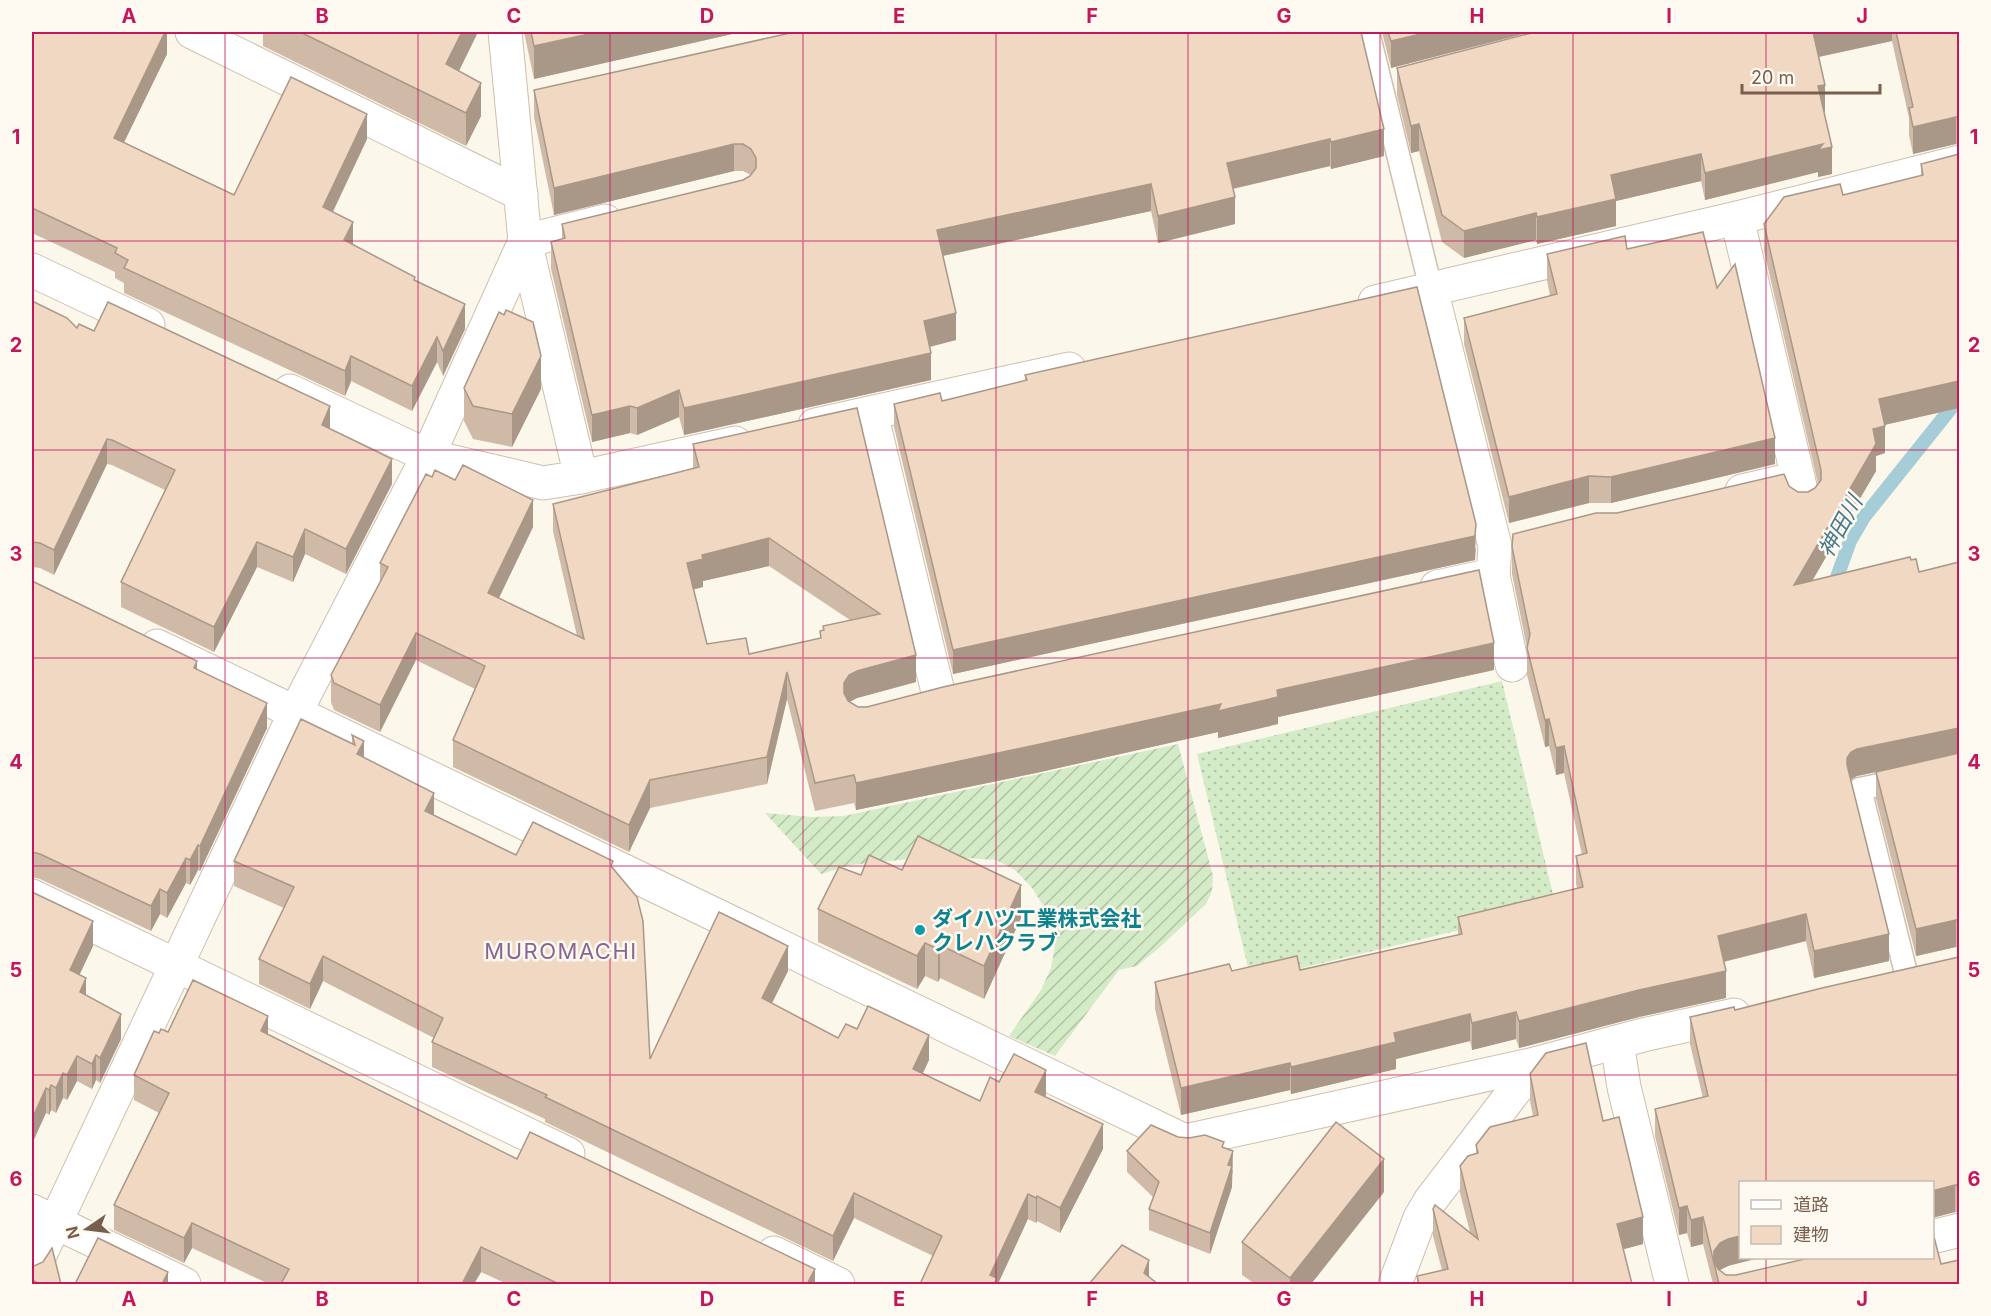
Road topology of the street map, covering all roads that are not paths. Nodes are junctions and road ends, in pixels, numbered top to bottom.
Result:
1 (192, 32) edge
2 (505, 32) edge
3 (1368, 32) edge
4 (1403, 79) edge
5 (1381, 85) junction
6 (1959, 162) edge
7 (521, 194) junction
8 (637, 213) edge
9 (1737, 218) junction
10 (525, 241) junction
11 (32, 270) edge
12 (1431, 289) junction
13 (1349, 307) edge
14 (171, 335) edge
15 (1092, 364) edge
16 (267, 381) edge
17 (871, 413) junction
18 (428, 456) junction
19 (581, 477) junction
20 (1717, 497) edge
21 (1528, 538) edge
22 (1494, 561) junction
23 (1412, 593) edge
24 (126, 631) edge
25 (1512, 665) dead end
26 (906, 704) edge
27 (295, 713) junction
28 (1959, 768) edge
29 (32, 896) edge
30 (176, 965) junction
31 (1939, 970) edge
32 (1907, 978) junction
33 (1873, 985) edge
34 (1758, 1010) edge
35 (1617, 1042) junction
36 (1535, 1064) junction
37 (593, 1166) edge
38 (43, 1217) edge
39 (1959, 1230) edge
40 (1934, 1236) edge
41 (742, 1238) edge
42 (32, 1272) edge
43 (184, 1284) edge
44 (838, 1284) edge
45 (1395, 1284) edge
46 (1672, 1284) edge

1 - 7 street
2 - 7 street
3 - 5 lane
4 - 5 lane
5 - 12 lane
6 - 9 street
7 - 10 street
8 - 10 street
9 - 12 street
9 - 20 street
10 - 18 street
10 - 19 street
11 - 14 street
12 - 13 street
12 - 22 street
15 - 17 street
16 - 18 street
17 - 19 street
17 - 26 street
18 - 19 street
18 - 27 street
21 - 22 street
22 - 23 street
22 - 25 street
24 - 27 street
27 - 30 street
27 - 36 street
28 - 32 lane
29 - 30 street
30 - 37 street
30 - 38 street
31 - 32 street
32 - 33 street
34 - 35 street
35 - 36 street
35 - 46 street
36 - 45 street
38 - 42 street
38 - 43 street
39 - 40 street
41 - 44 street

